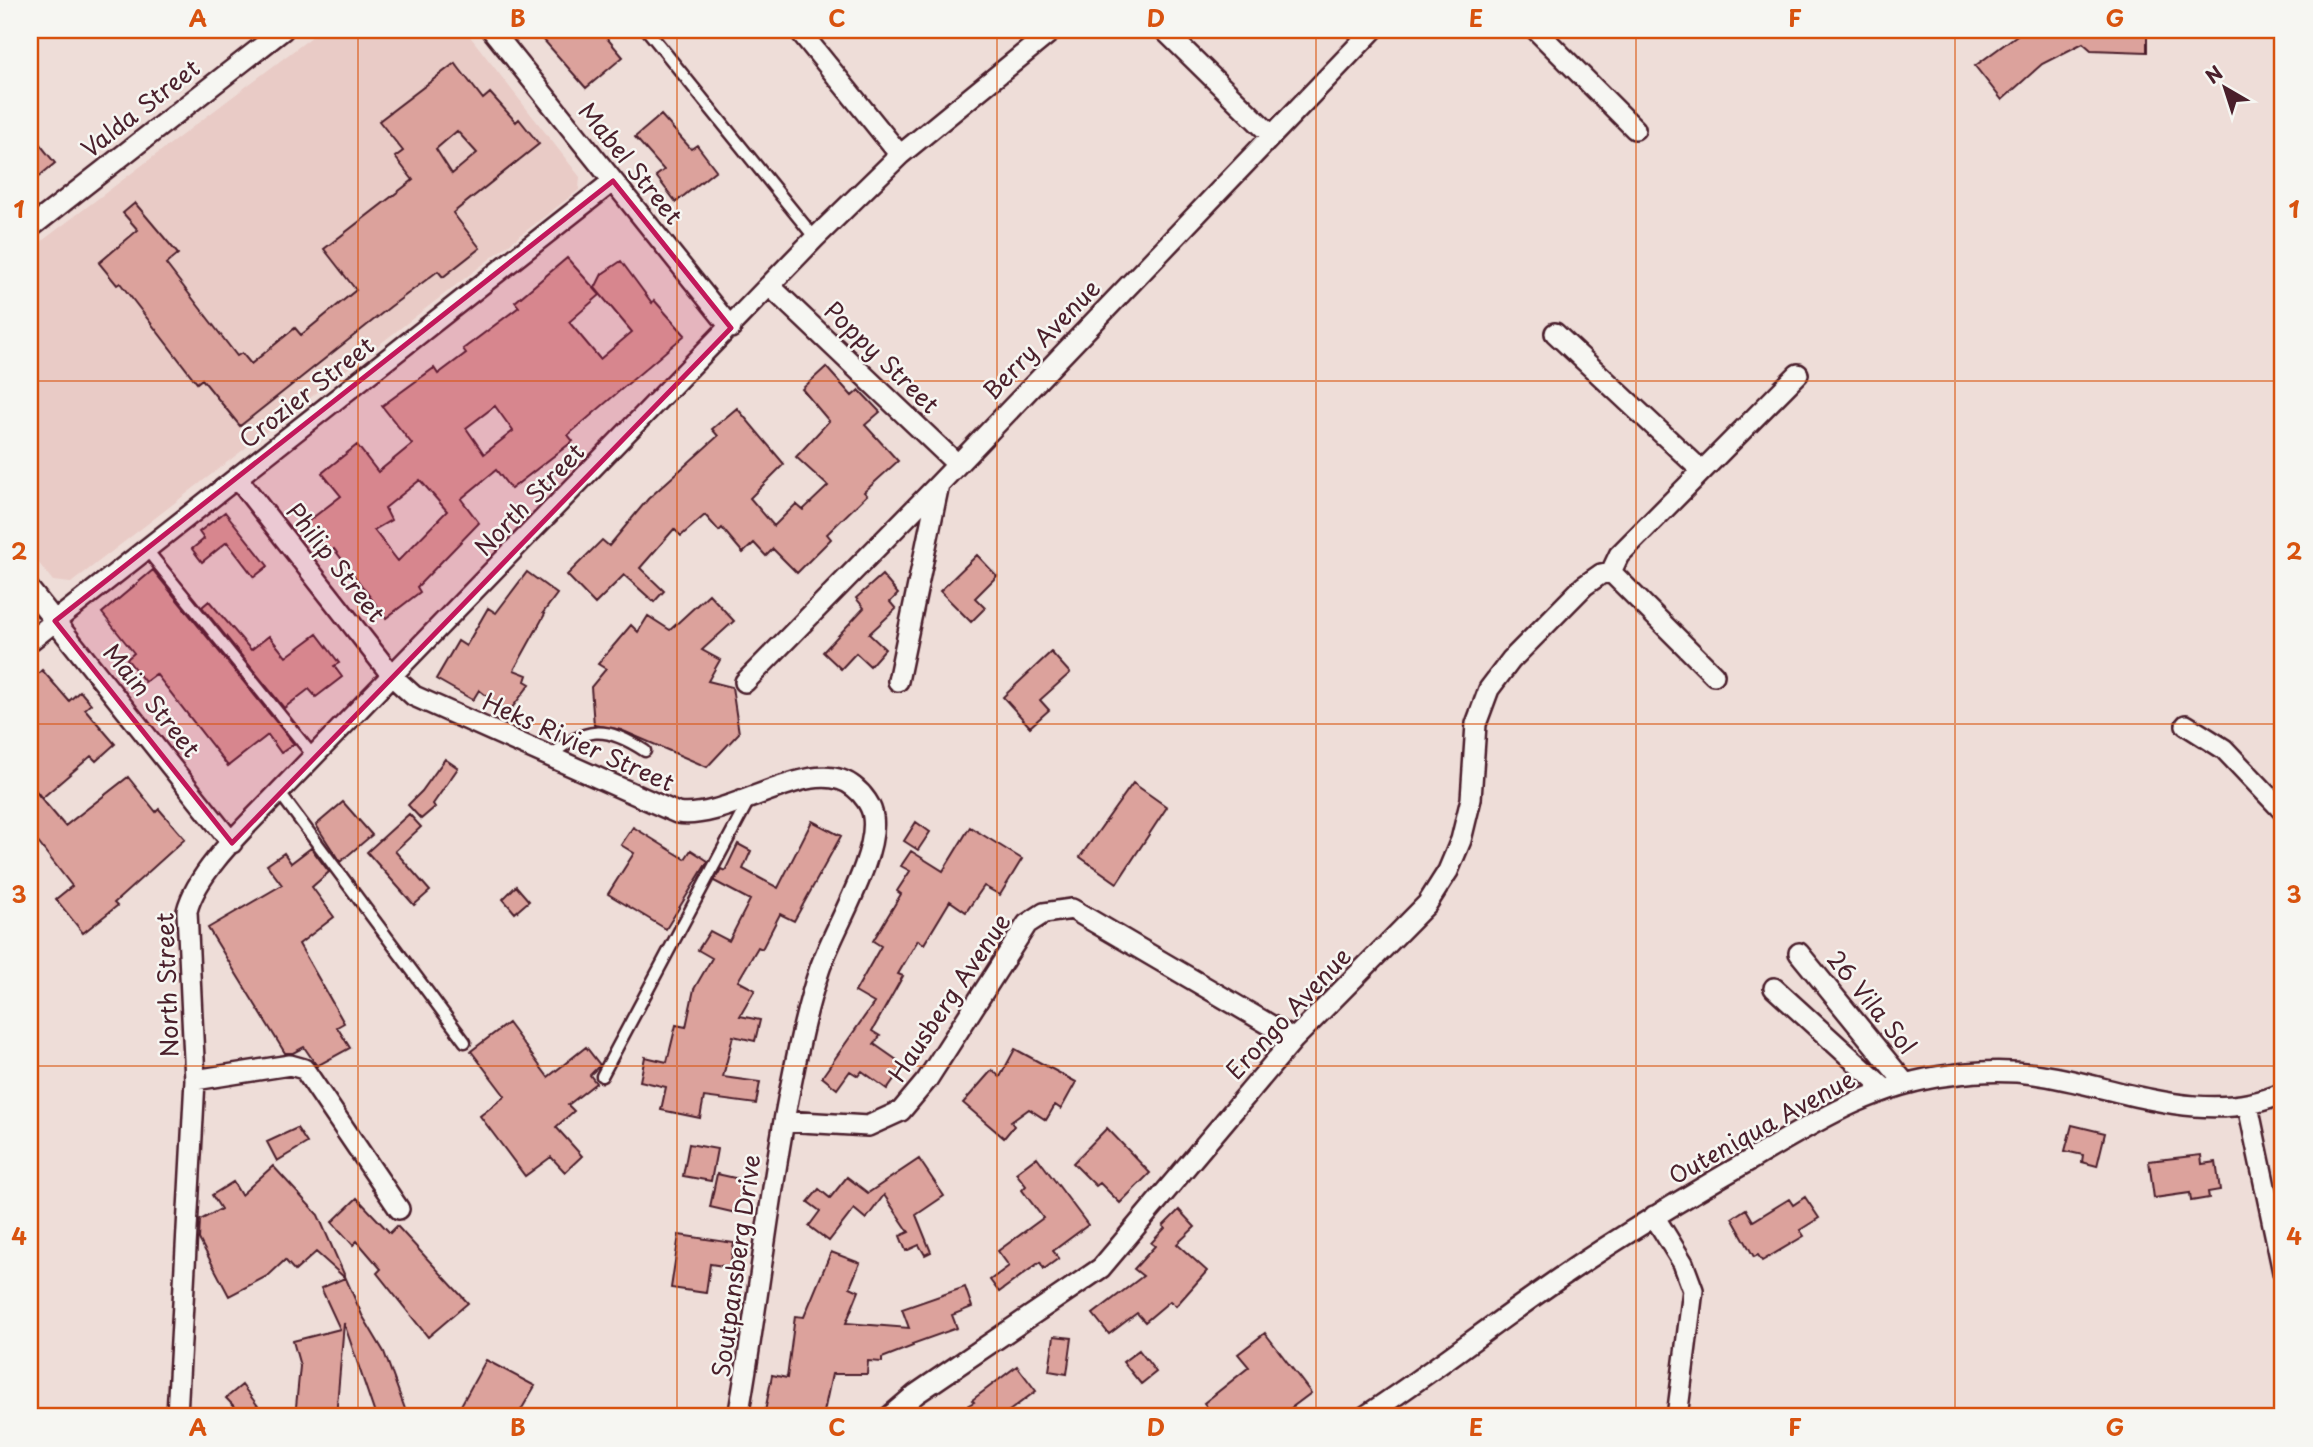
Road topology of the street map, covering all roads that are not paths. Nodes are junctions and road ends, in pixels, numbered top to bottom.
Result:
1 (283, 30) edge
2 (492, 30) edge
3 (646, 30) edge
4 (799, 30) edge
5 (1054, 30) edge
6 (1164, 30) edge
7 (1373, 30) edge
8 (1536, 30) edge
9 (1635, 129) dead end
10 (1271, 135) junction
11 (900, 155) junction
12 (613, 181) junction
13 (30, 226) edge
14 (815, 238) junction
15 (771, 286) junction
16 (730, 328) junction
17 (1555, 333) dead end
18 (1798, 374) dead end
19 (957, 464) junction
20 (1702, 471) junction
21 (239, 479) junction
22 (939, 484) junction
23 (146, 550) junction
24 (1611, 572) junction
25 (30, 590) edge
26 (55, 621) junction
27 (30, 641) edge
28 (1714, 675) dead end
29 (393, 677) junction
30 (898, 681) dead end
31 (745, 682) dead end
32 (2186, 725) dead end
33 (645, 751) dead end
34 (314, 757) junction
35 (549, 757) junction
36 (279, 792) junction
37 (749, 799) junction
38 (2280, 799) edge
39 (232, 843) junction
40 (1799, 953) dead end
41 (1774, 988) dead end
42 (1294, 1039) junction
43 (465, 1042) dead end
44 (602, 1076) dead end
45 (195, 1080) junction
46 (1905, 1083) junction
47 (1885, 1089) junction
48 (2283, 1093) edge
49 (2248, 1106) junction
50 (784, 1121) junction
51 (399, 1209) dead end
52 (1654, 1216) junction
53 (2283, 1272) edge
54 (177, 1415) dead end
55 (738, 1417) edge
56 (890, 1417) edge
57 (1364, 1417) edge
58 (1677, 1417) edge

1 - 13 street, Valda Street
2 - 12 street, Mabel Street
3 - 14 lane
4 - 11 street
5 - 11 street, North Street
6 - 10 street
7 - 10 street, Berry Avenue
8 - 9 street
10 - 19 street, Berry Avenue
11 - 14 street, North Street
12 - 16 street, Mabel Street
12 - 21 street, Crozier Street
14 - 15 street, North Street
15 - 16 street, North Street
15 - 19 street, Poppy Street
16 - 29 street, North Street
17 - 20 street
18 - 20 street
19 - 22 street, Berry Avenue
20 - 24 street
21 - 23 street, Crozier Street
21 - 29 street, Philip Street
22 - 30 street
22 - 31 street, Berry Avenue
23 - 26 street, Crozier Street
23 - 34 lane
24 - 28 street
24 - 42 street, Erongo Avenue
25 - 26 street, Main Street
26 - 27 street, Crozier Street
26 - 39 street, Main Street
29 - 34 street, North Street
29 - 35 street, Heks Rivier Street
32 - 38 street
33 - 35 lane
34 - 36 street, North Street
35 - 37 street, Heks Rivier Street
36 - 39 street, North Street
36 - 43 lane
37 - 44 lane
37 - 50 street, Heks Rivier Street
39 - 45 street, North Street
40 - 46 street, 26 Vila Sol
41 - 47 street
42 - 50 street, Hausberg Avenue
42 - 56 street, Erongo Avenue
45 - 51 street, North Street
45 - 54 street, North Street
46 - 47 street, Outeniqua Avenue
46 - 49 street, Outeniqua Avenue
47 - 52 street, Outeniqua Avenue
48 - 49 street, Outeniqua Avenue
49 - 53 street
50 - 55 street, Soutpansberg Drive
52 - 57 street, Outeniqua Avenue
52 - 58 street

